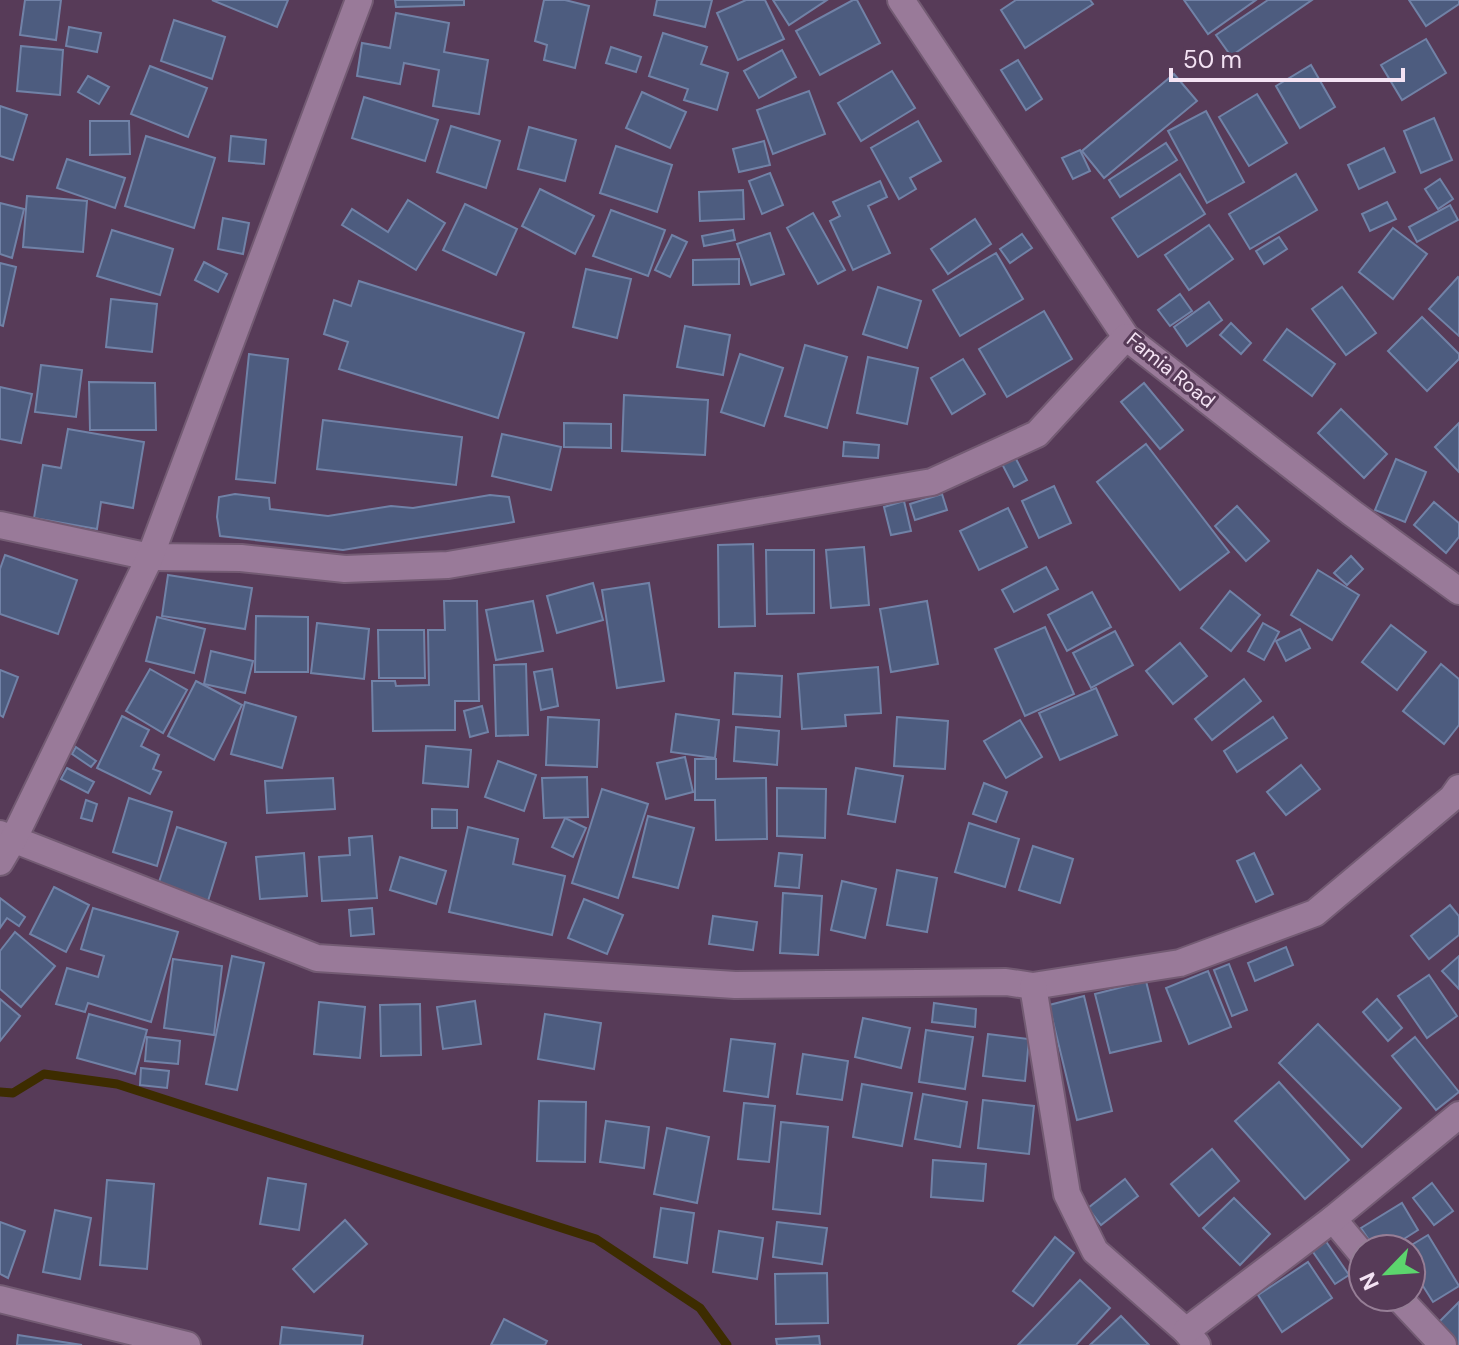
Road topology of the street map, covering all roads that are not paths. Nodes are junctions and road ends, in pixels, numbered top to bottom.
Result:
1 (359, 0) edge
2 (901, 0) edge
3 (1126, 337) junction
4 (0, 525) edge
5 (150, 557) junction
6 (1459, 591) edge
7 (1459, 788) edge
8 (4, 845) edge
9 (1033, 986) junction
10 (1459, 1115) edge
11 (1333, 1219) junction
12 (1347, 1236) edge
13 (0, 1299) edge
14 (1413, 1313) edge
15 (1192, 1338) edge
16 (187, 1345) edge
17 (1443, 1345) edge

1 - 5 street
2 - 3 street, Famia Road
3 - 5 street
3 - 6 street, Famia Road
4 - 5 street
5 - 8 street
7 - 9 street
8 - 9 street
9 - 15 street
10 - 11 street
11 - 12 street
11 - 15 street
13 - 16 street
14 - 17 street

